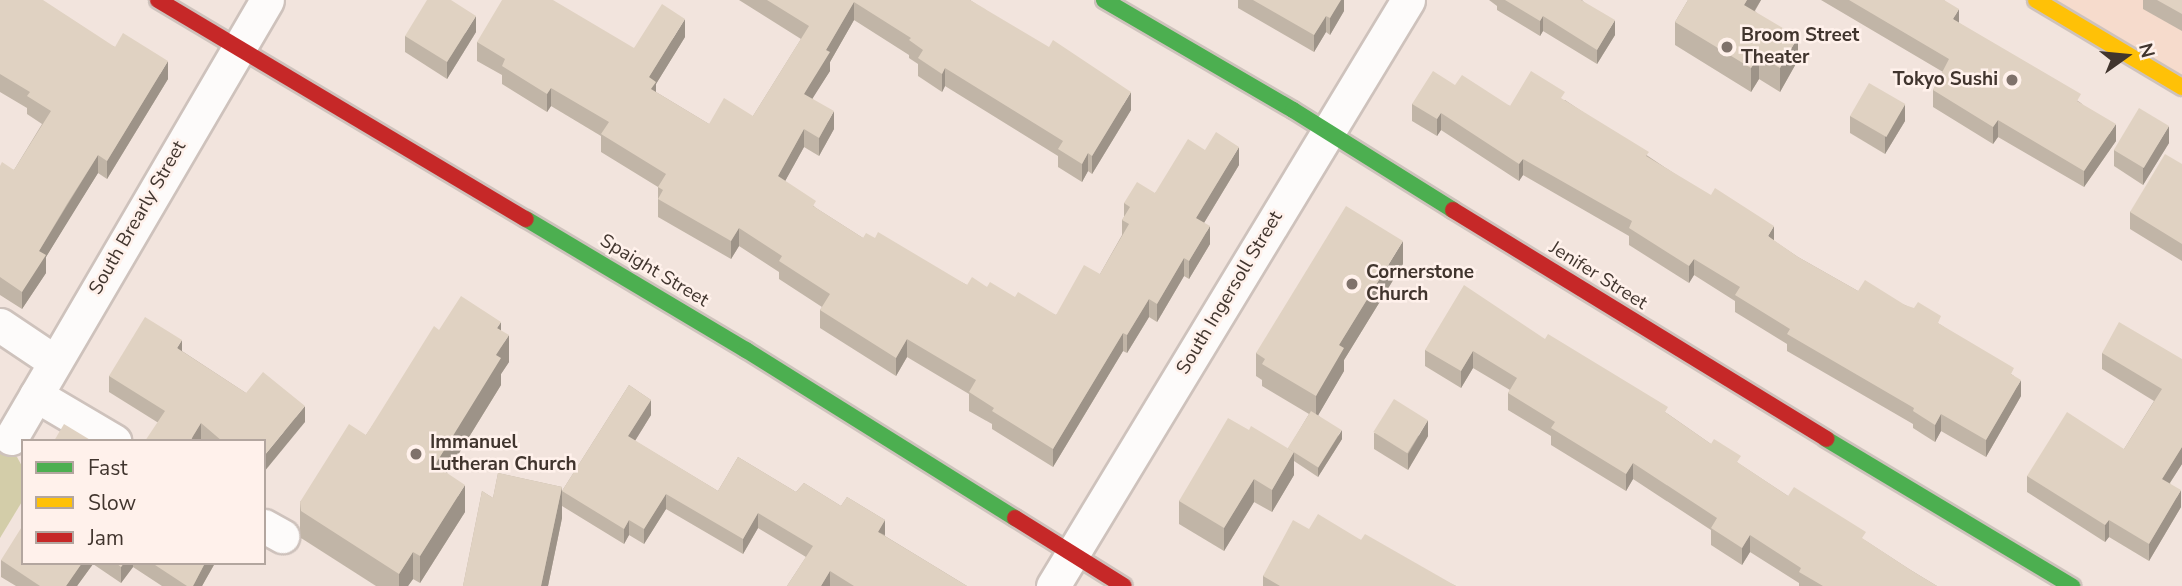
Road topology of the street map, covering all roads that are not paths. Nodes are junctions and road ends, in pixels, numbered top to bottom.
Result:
1 (158, 0) edge
2 (267, 0) edge
3 (1104, 0) edge
4 (1408, 0) edge
5 (2036, 0) edge
6 (237, 47) junction
7 (2182, 87) edge
8 (1327, 132) junction
9 (0, 325) edge
10 (55, 362) junction
11 (36, 395) junction
12 (11, 438) dead end
13 (111, 439) edge
14 (1071, 554) junction
15 (1053, 586) edge
16 (1124, 586) edge
17 (2071, 586) edge

1 - 6 street, Spaight Street
2 - 6 street, South Brearly Street
3 - 8 street, Jenifer Street
4 - 8 street, South Ingersoll Street
5 - 7 street
6 - 10 street, South Brearly Street
6 - 14 street, Spaight Street
8 - 14 street, South Ingersoll Street
8 - 17 street, Jenifer Street
9 - 10 street
10 - 11 street, South Brearly Street
11 - 12 street, South Brearly Street
11 - 13 street
14 - 15 street, South Ingersoll Street
14 - 16 street, Spaight Street

